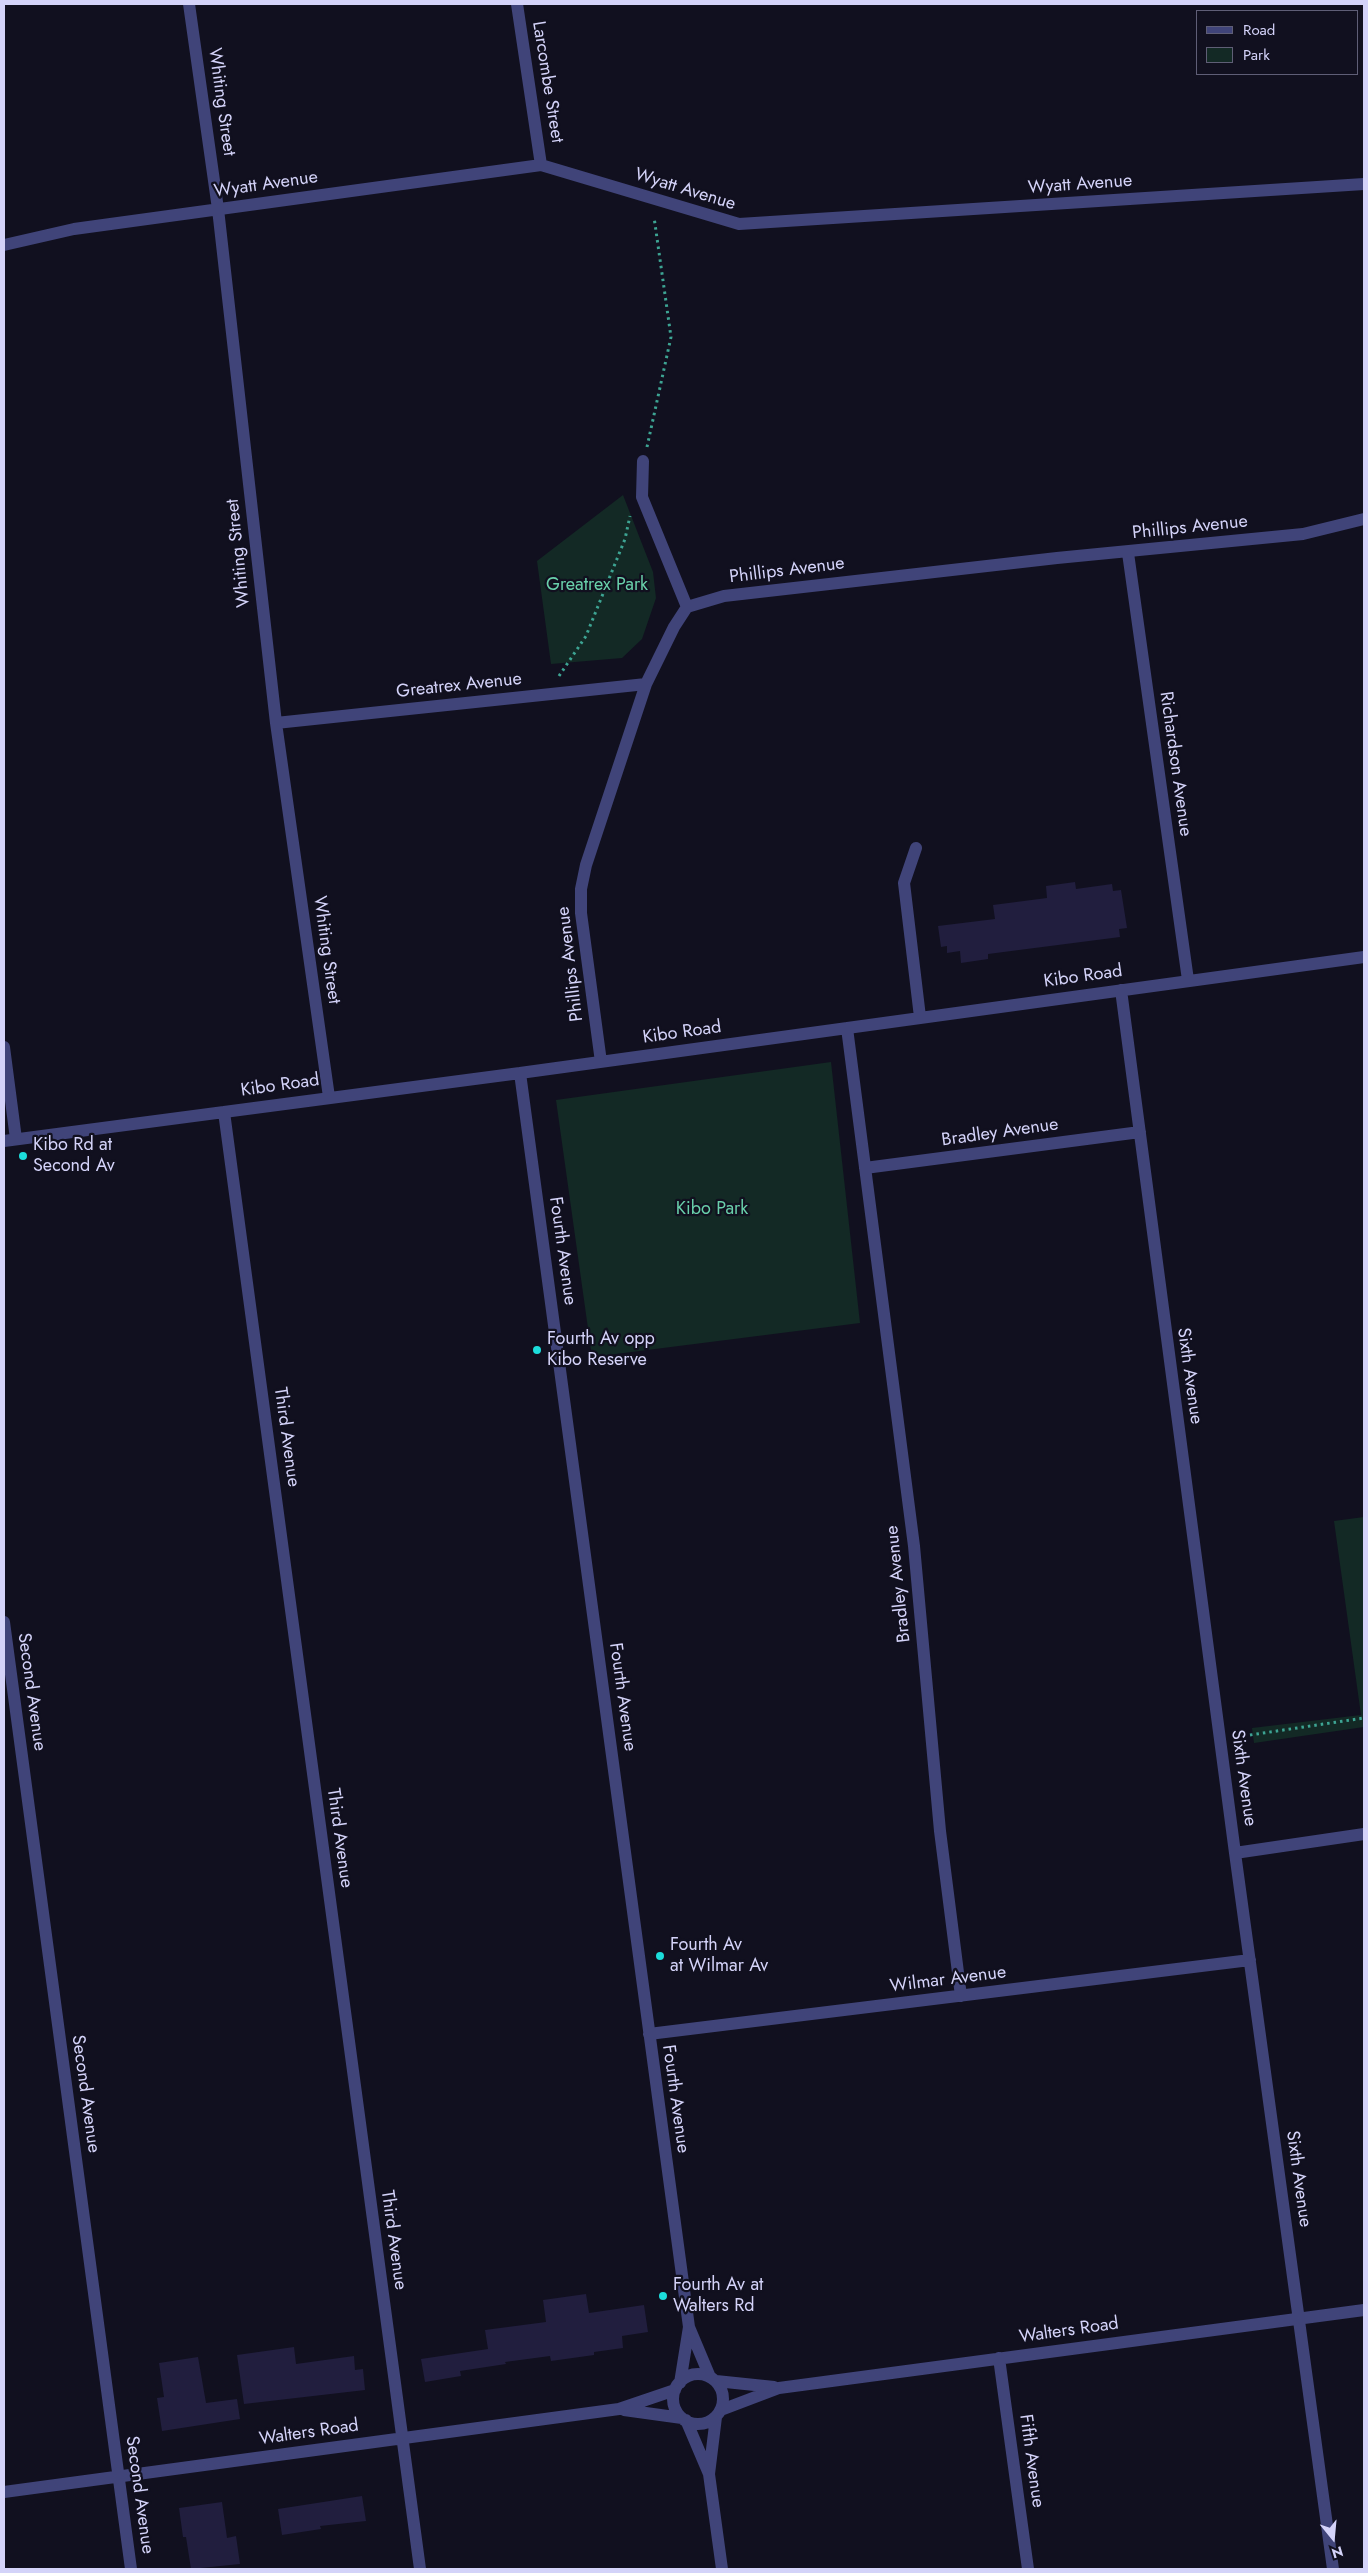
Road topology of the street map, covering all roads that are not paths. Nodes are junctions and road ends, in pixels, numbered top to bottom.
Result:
1 (189, 4) edge
2 (517, 4) edge
3 (542, 165) junction
4 (1364, 184) edge
5 (218, 209) junction
6 (4, 244) edge
7 (643, 461) dead end
8 (1364, 519) edge
9 (1128, 553) junction
10 (688, 607) junction
11 (646, 684) junction
12 (276, 723) junction
13 (916, 848) dead end
14 (1364, 957) edge
15 (1188, 980) junction
16 (1121, 990) junction
17 (920, 1017) junction
18 (847, 1028) junction
19 (4, 1047) edge
20 (601, 1062) junction
21 (520, 1073) junction
22 (330, 1097) junction
23 (224, 1112) junction
24 (1140, 1132) junction
25 (10, 1140) edge
26 (864, 1168) junction
27 (4, 1622) edge
28 (1364, 1834) edge
29 (1235, 1853) junction
30 (1250, 1960) junction
31 (960, 1996) junction
32 (649, 2034) junction
33 (1364, 2310) edge
34 (1299, 2318) junction
35 (689, 2327) junction
36 (999, 2358) junction
37 (713, 2379) junction
38 (677, 2387) junction
39 (779, 2388) junction
40 (619, 2409) junction
41 (718, 2413) junction
42 (684, 2419) junction
43 (402, 2438) junction
44 (709, 2474) junction
45 (118, 2477) junction
46 (4, 2492) edge
47 (131, 2569) edge
48 (420, 2569) edge
49 (722, 2569) edge
50 (1028, 2569) edge
51 (1333, 2569) edge

1 - 5 street, Whiting Street
2 - 3 street, Larcombe Street
3 - 4 street, Wyatt Avenue
3 - 5 street, Wyatt Avenue
5 - 6 street, Wyatt Avenue
5 - 12 street, Whiting Street
7 - 10 street
8 - 9 street, Phillips Avenue
9 - 10 street, Phillips Avenue
9 - 15 street, Richardson Avenue
10 - 11 street, Phillips Avenue
11 - 12 street, Greatrex Avenue
11 - 20 street, Phillips Avenue
12 - 22 street, Whiting Street
13 - 17 street
14 - 15 street, Kibo Road
15 - 16 street, Kibo Road
16 - 17 street, Kibo Road
16 - 24 street, Sixth Avenue
17 - 18 street, Kibo Road
18 - 20 street, Kibo Road
18 - 26 street, Bradley Avenue
19 - 25 street
20 - 21 street, Kibo Road
21 - 22 street, Kibo Road
21 - 32 street, Fourth Avenue
22 - 23 street, Kibo Road
23 - 25 street, Kibo Road
23 - 43 street, Third Avenue
24 - 26 street, Bradley Avenue
24 - 29 street, Sixth Avenue
26 - 31 street, Bradley Avenue
27 - 45 street, Second Avenue
28 - 29 street
29 - 30 street, Sixth Avenue
30 - 31 street, Wilmar Avenue
30 - 34 street, Sixth Avenue
31 - 32 street, Wilmar Avenue
32 - 35 street, Fourth Avenue
33 - 34 street, Walters Road
34 - 36 street, Walters Road
34 - 51 street, Sixth Avenue
35 - 37 street, Fourth Avenue
35 - 38 street, Fourth Avenue
36 - 39 street, Walters Road
36 - 50 street, Fifth Avenue
37 - 38 street
37 - 39 street, Walters Road
37 - 41 street
38 - 40 street, Walters Road
38 - 42 street
39 - 41 street, Walters Road
40 - 42 street, Walters Road
40 - 43 street, Walters Road
41 - 42 street
41 - 44 street
42 - 44 street
43 - 45 street, Walters Road
43 - 48 street, Third Avenue
44 - 49 street
45 - 46 street, Walters Road
45 - 47 street, Second Avenue

